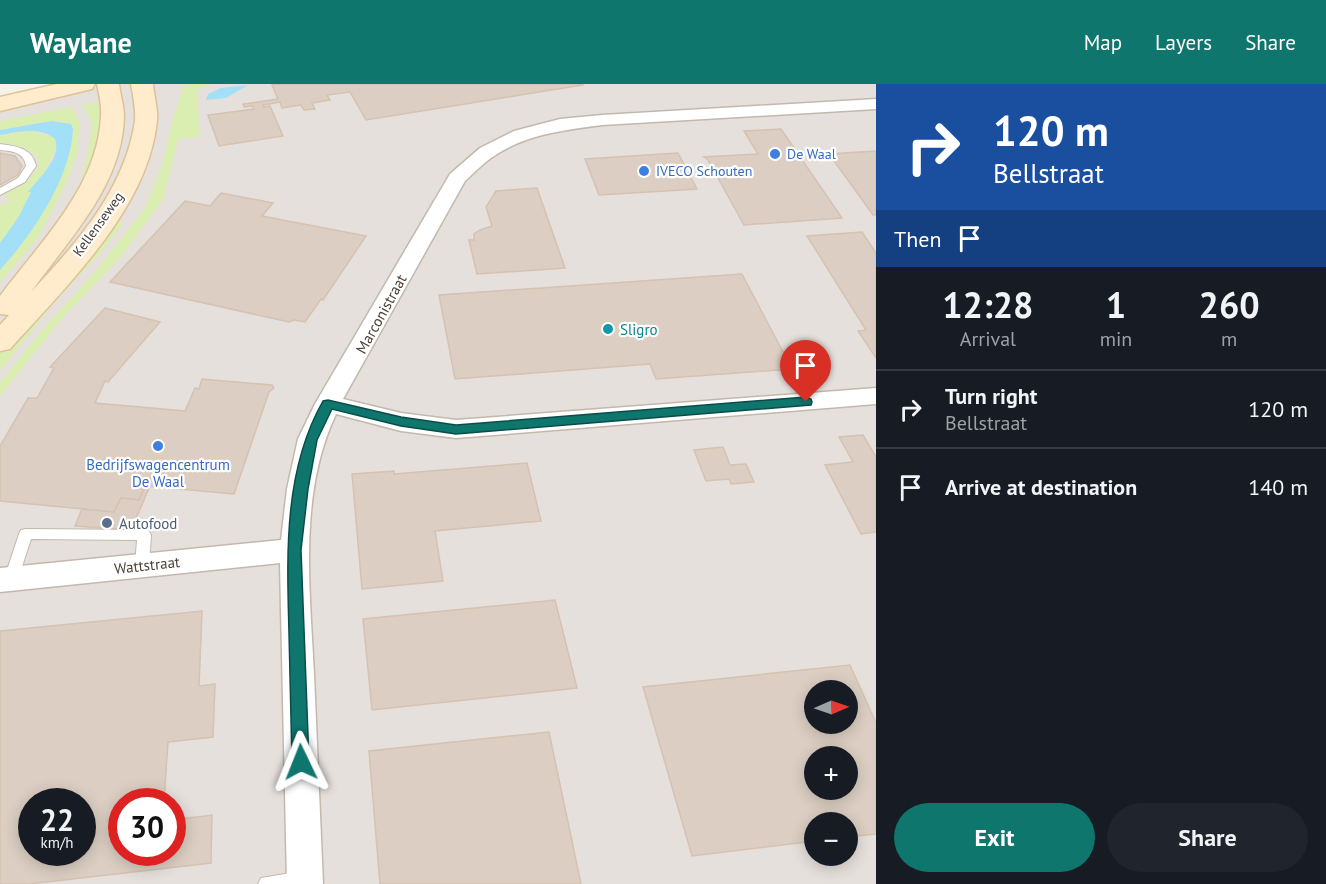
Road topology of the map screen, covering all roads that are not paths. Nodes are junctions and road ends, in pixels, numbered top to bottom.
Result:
1 (30, 84) edge
2 (84, 84) edge
3 (108, 84) edge
4 (142, 84) edge
5 (0, 91) edge
6 (0, 104) edge
7 (876, 104) edge
8 (0, 147) edge
9 (0, 192) edge
10 (0, 316) edge
11 (0, 342) edge
12 (876, 396) edge
13 (328, 404) junction
14 (294, 550) junction
15 (142, 566) junction
16 (5, 580) edge
17 (305, 882) edge
18 (267, 884) edge

1 - 5 main road
2 - 6 main road
3 - 10 main road, Kellenseweg
4 - 11 main road, Kellenseweg
7 - 13 street, Marconistraat
8 - 9 lane
12 - 13 street
13 - 14 street, Marconistraat
14 - 15 street, Wattstraat
14 - 17 street, Marconistraat
15 - 16 street, Wattstraat
15 - 16 lane
17 - 18 lane

